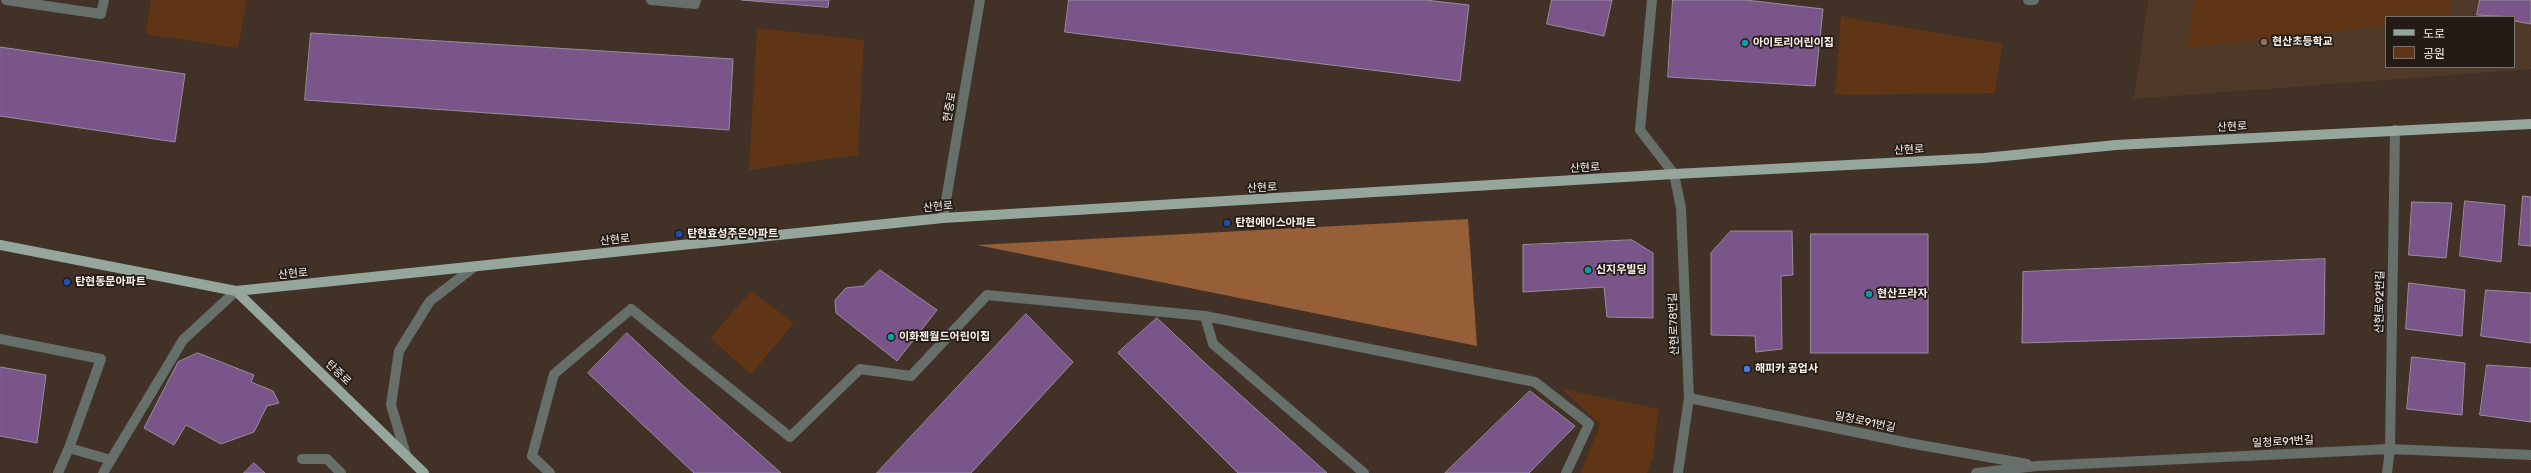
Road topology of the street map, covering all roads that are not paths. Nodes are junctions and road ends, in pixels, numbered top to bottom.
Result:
1 (6, 0) edge
2 (104, 0) edge
3 (651, 0) edge
4 (696, 0) edge
5 (980, 0) edge
6 (1652, 0) edge
7 (2028, 0) edge
8 (2034, 0) edge
9 (2531, 124) edge
10 (2395, 130) junction
11 (1674, 174) junction
12 (944, 218) junction
13 (0, 245) edge
14 (474, 268) junction
15 (236, 291) junction
16 (1205, 316) junction
17 (0, 339) edge
18 (1689, 398) junction
19 (69, 448) junction
20 (2390, 449) junction
21 (406, 455) junction
22 (2531, 455) edge
23 (302, 459) dead end
24 (111, 460) junction
25 (2037, 466) junction
26 (58, 473) edge
27 (103, 473) edge
28 (341, 473) edge
29 (424, 473) edge
30 (550, 473) edge
31 (1364, 473) edge
32 (1566, 473) edge
33 (1678, 473) edge
34 (1976, 473) edge
35 (2388, 473) edge

1 - 2 street
3 - 4 street
5 - 12 street, 현중로
6 - 11 street
7 - 8 street
9 - 10 main road, 산현로
10 - 11 main road, 산현로
10 - 20 street, 산현로92번길
11 - 12 main road, 산현로
11 - 18 street, 산현로78번길
12 - 14 main road, 산현로
13 - 15 main road, 산현로
14 - 15 main road, 산현로
14 - 21 street
15 - 21 main road, 탄중로
15 - 24 street
16 - 30 street
16 - 31 street
16 - 32 street
17 - 19 street
18 - 25 street, 일청로91번길
18 - 33 street, 산현로78번길
19 - 24 street
19 - 26 street
20 - 22 street, 일청로91번길
20 - 25 street, 일청로91번길
20 - 35 street, 산현로92번길
21 - 29 main road, 탄중로
23 - 28 street
24 - 27 street
25 - 34 street, 일청로91번길

